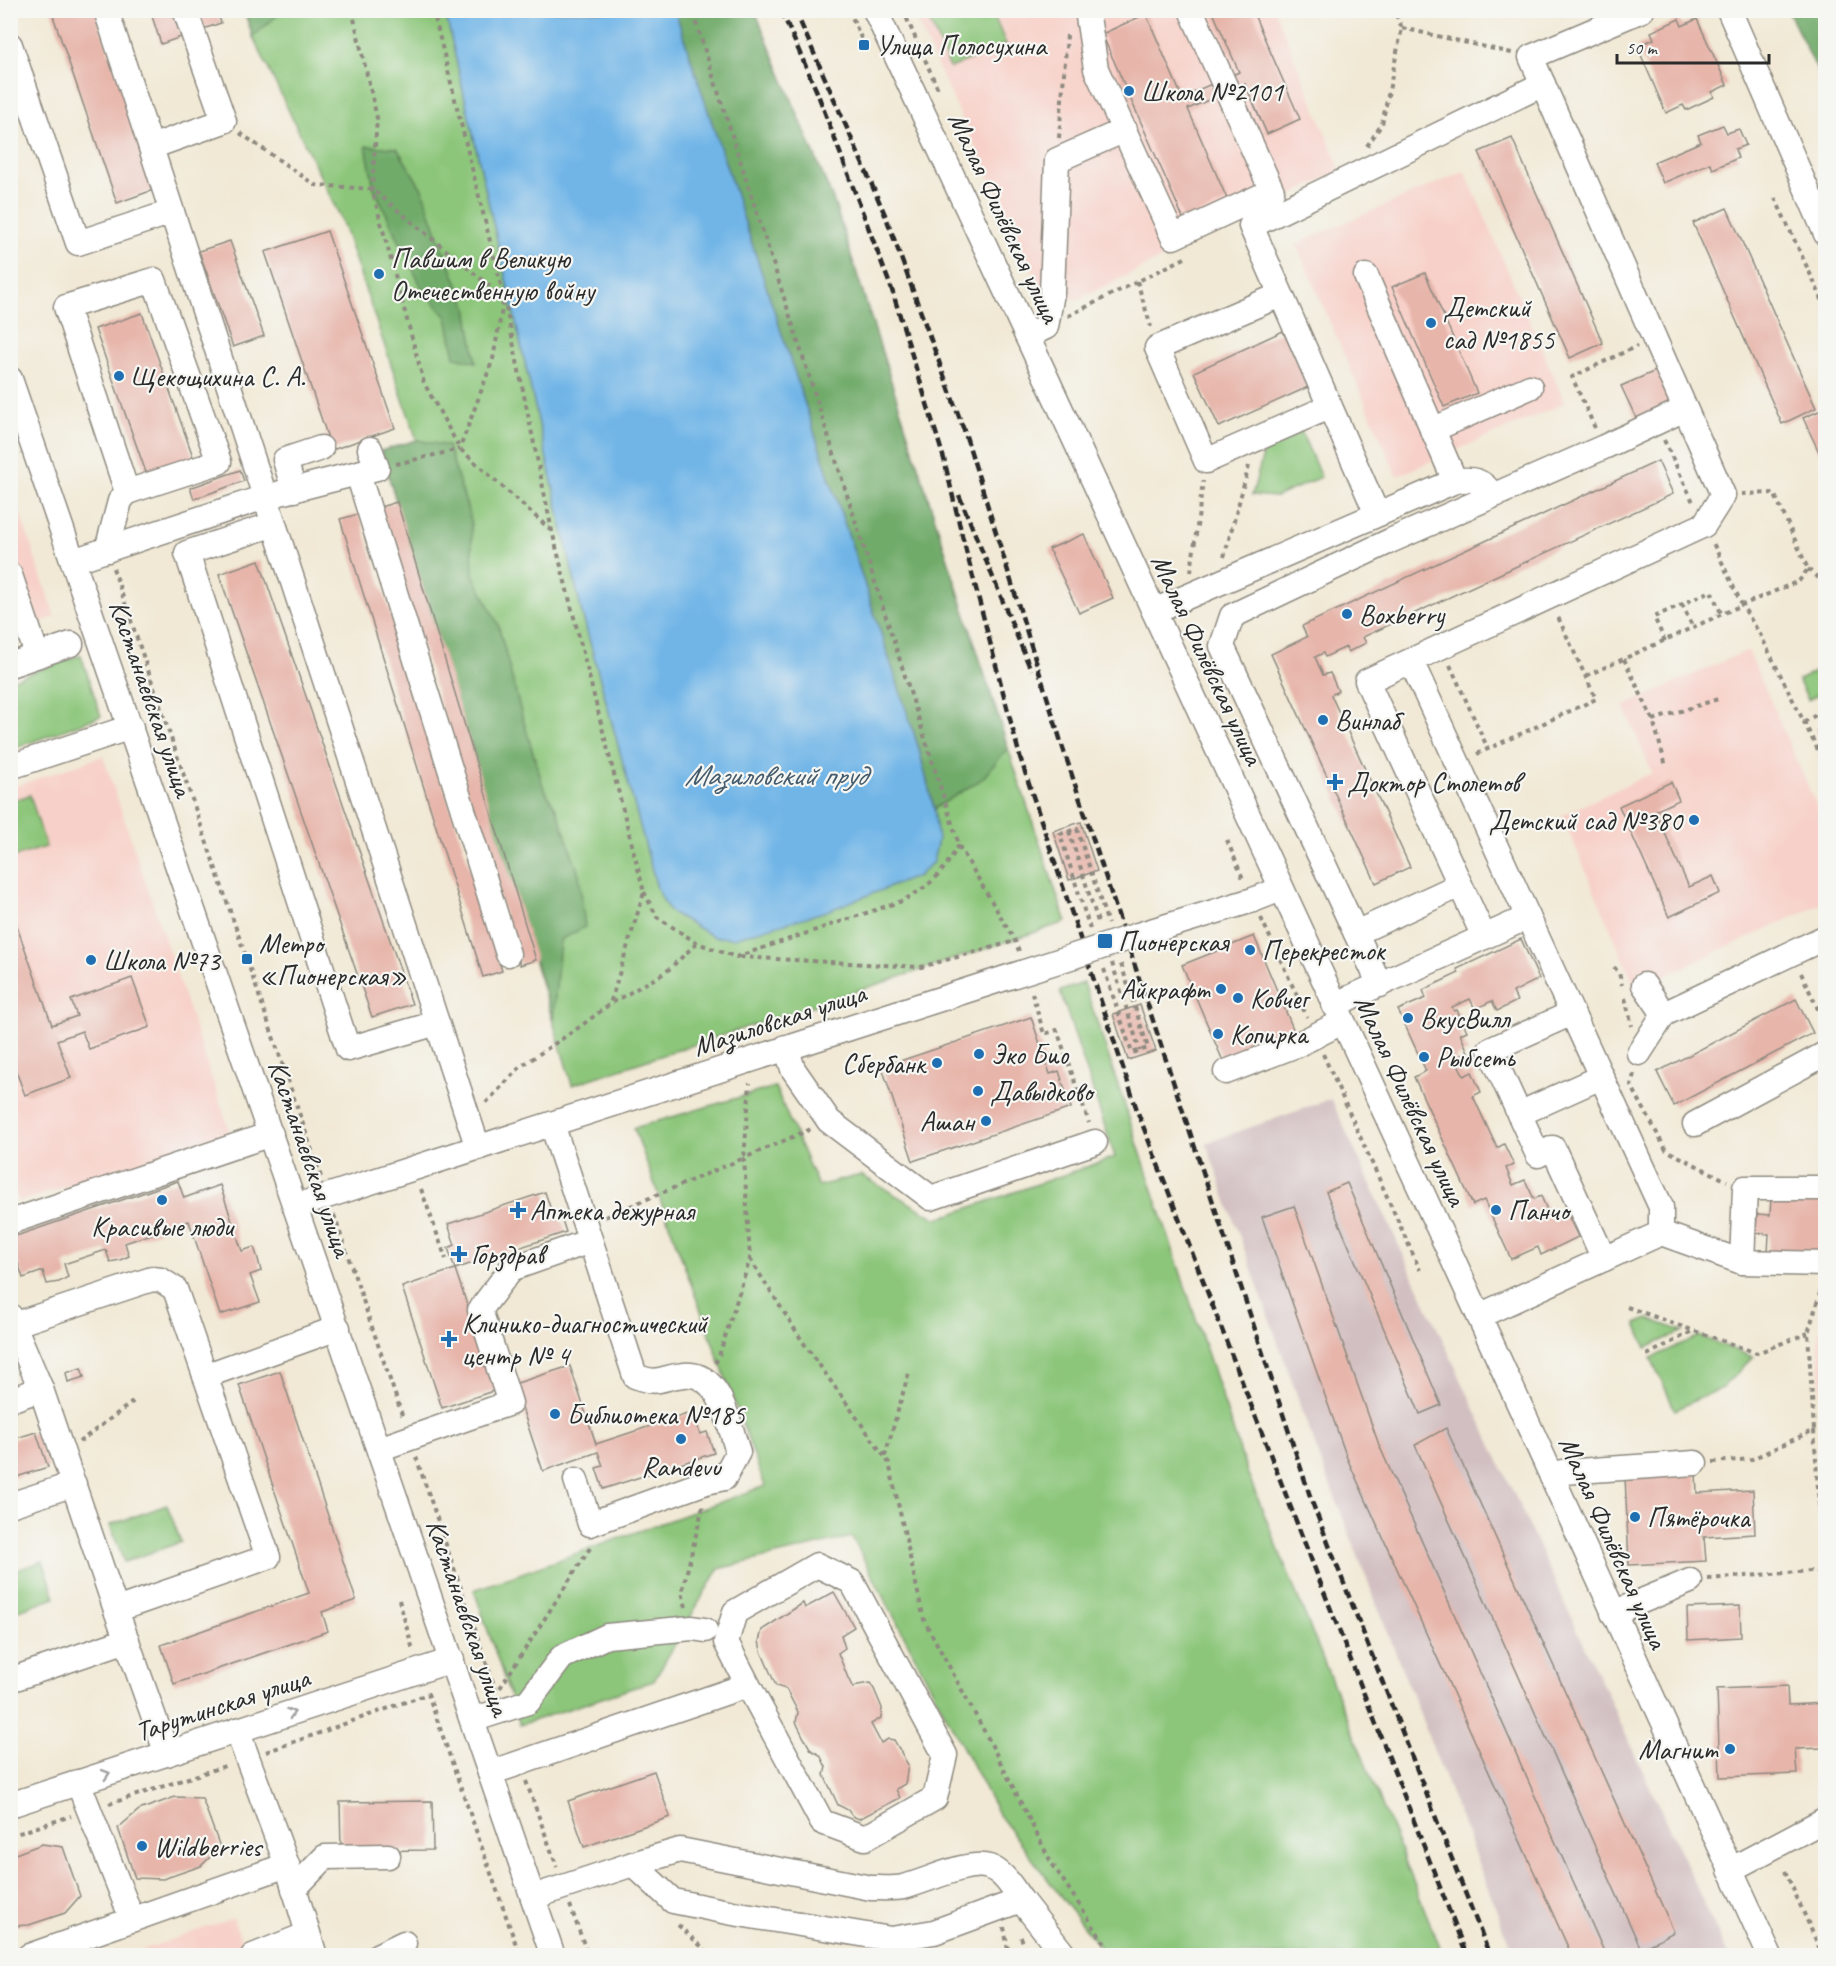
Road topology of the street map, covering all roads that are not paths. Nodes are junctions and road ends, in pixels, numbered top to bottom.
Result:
1 (106, 10) edge
2 (185, 10) edge
3 (875, 10) edge
4 (1087, 10) edge
5 (1191, 10) edge
6 (1642, 10) edge
7 (1729, 10) edge
8 (10, 45) edge
9 (1543, 84) junction
10 (1125, 130) junction
11 (151, 147) junction
12 (172, 212) junction
13 (1826, 234) edge
14 (1366, 276) dead end
15 (1280, 295) junction
16 (1027, 336) junction
17 (10, 379) edge
18 (1530, 387) dead end
19 (1329, 407) junction
20 (1685, 409) junction
21 (1432, 430) junction
22 (321, 448) dead end
23 (1455, 481) junction
24 (294, 490) junction
25 (127, 492) junction
26 (1492, 495) junction
27 (265, 497) junction
28 (1377, 514) junction
29 (274, 524) junction
30 (107, 550) junction
31 (73, 561) junction
32 (10, 575) edge
33 (1154, 611) junction
34 (71, 644) dead end
35 (37, 655) junction
36 (1411, 661) junction
37 (10, 665) edge
38 (131, 727) junction
39 (10, 767) edge
40 (1460, 885) junction
41 (1281, 889) junction
42 (1528, 916) junction
43 (1356, 933) junction
44 (1484, 937) junction
45 (1826, 938) edge
46 (508, 954) dead end
47 (1380, 985) junction
48 (1644, 985) dead end
49 (1572, 1013) junction
50 (1338, 1014) junction
51 (1664, 1014) junction
52 (437, 1023) junction
53 (786, 1047) junction
54 (1639, 1053) road end
55 (1826, 1058) edge
56 (1227, 1072) dead end
57 (1601, 1077) junction
58 (1519, 1114) junction
59 (552, 1124) junction
60 (1695, 1124) dead end
61 (271, 1134) junction
62 (1095, 1142) road end
63 (477, 1148) junction
64 (1826, 1188) edge
65 (296, 1206) junction
66 (10, 1222) edge
67 (588, 1233) junction
68 (1661, 1233) junction
69 (1604, 1259) junction
70 (1742, 1262) junction
71 (1826, 1264) edge
72 (1479, 1316) junction
73 (12, 1320) edge
74 (338, 1328) junction
75 (205, 1376) junction
76 (41, 1389) junction
77 (10, 1400) edge
78 (379, 1449) junction
79 (1695, 1463) road end
80 (1552, 1477) junction
81 (576, 1480) dead end
82 (74, 1484) junction
83 (10, 1505) edge
84 (1690, 1581) road end
85 (116, 1610) junction
86 (1613, 1613) junction
87 (699, 1629) road end
88 (127, 1640) junction
89 (452, 1660) junction
90 (10, 1680) edge
91 (747, 1685) junction
92 (472, 1720) junction
93 (237, 1730) junction
94 (167, 1754) junction
95 (490, 1773) junction
96 (78, 1782) junction
97 (10, 1806) edge
98 (1826, 1819) edge
99 (388, 1856) dead end
100 (633, 1864) junction
101 (286, 1865) junction
102 (1730, 1870) junction
103 (294, 1888) junction
104 (533, 1897) junction
105 (1021, 1900) junction
106 (132, 1919) junction
107 (404, 1943) dead end
108 (312, 1945) edge
109 (29, 1956) edge
110 (253, 1956) edge
111 (377, 1956) edge
112 (553, 1956) edge
113 (1065, 1956) edge
114 (1770, 1956) edge

1 - 11 street
2 - 11 street
3 - 16 street, Малая Филёвская улица
4 - 10 street
5 - 10 street
6 - 9 street
7 - 13 street
8 - 12 street
9 - 15 street
9 - 20 street
10 - 16 street
11 - 12 street
12 - 27 street
14 - 21 street
15 - 19 street
15 - 19 street
16 - 33 street, Малая Филёвская улица
17 - 31 street, Кастанаевская улица
18 - 21 street
19 - 28 street
20 - 26 street
20 - 36 street
21 - 23 street
22 - 24 street
23 - 26 street
23 - 28 street
24 - 27 street
24 - 46 street
25 - 25 street
25 - 30 street
26 - 43 street
27 - 29 street
27 - 30 street
28 - 33 street
29 - 52 street
29 - 52 street
30 - 31 street
31 - 38 street, Кастанаевская улица
32 - 35 street
33 - 41 street, Малая Филёвская улица
34 - 35 street
35 - 37 street
36 - 40 street
36 - 42 street
38 - 39 street
38 - 61 street, Кастанаевская улица
40 - 43 street
40 - 44 street
41 - 50 street, Малая Филёвская улица
41 - 53 street, Мазиловская улица, bridge
42 - 44 street
42 - 49 street
43 - 47 street
44 - 47 street
45 - 51 street
47 - 50 street
48 - 51 street
49 - 57 street
49 - 58 street
50 - 56 street
50 - 72 street, Малая Филёвская улица
51 - 54 street
52 - 63 street
53 - 59 street, Мазиловская улица
53 - 62 street
55 - 60 street
57 - 58 street
57 - 68 street
58 - 69 street
59 - 63 street, Мазиловская улица
59 - 67 street
61 - 65 street, Кастанаевская улица
61 - 66 street
63 - 65 street, Мазиловская улица
64 - 70 street
65 - 74 street, Кастанаевская улица
67 - 78 street
67 - 81 street
68 - 69 street
68 - 70 street
69 - 72 street
70 - 71 street
72 - 80 street, Малая Филёвская улица
73 - 75 street
73 - 76 street
74 - 75 street
74 - 78 street, Кастанаевская улица
75 - 85 street
76 - 77 street
76 - 82 street
78 - 89 street, Кастанаевская улица
79 - 80 street
80 - 86 street, Малая Филёвская улица
82 - 83 street
82 - 85 street
84 - 86 street
85 - 88 street
86 - 102 street, Малая Филёвская улица
87 - 92 street
88 - 90 street
88 - 94 street
89 - 92 street, Кастанаевская улица
93 -> 89 street, Тарутинская улица
91 - 91 street
91 - 95 street
92 - 95 street, Кастанаевская улица
93 - 94 street, Тарутинская улица
93 - 101 street
96 -> 94 street, Тарутинская улица
95 - 104 street, Кастанаевская улица
96 - 97 street, Тарутинская улица
96 - 106 street
98 - 102 street
99 - 103 street
100 - 104 street
100 - 105 street
100 - 105 street
101 - 103 street
101 - 106 street
102 - 114 street, Малая Филёвская улица
103 - 108 street
104 - 112 street, Кастанаевская улица
105 - 113 street
106 - 109 street
107 - 111 street
108 - 110 street

